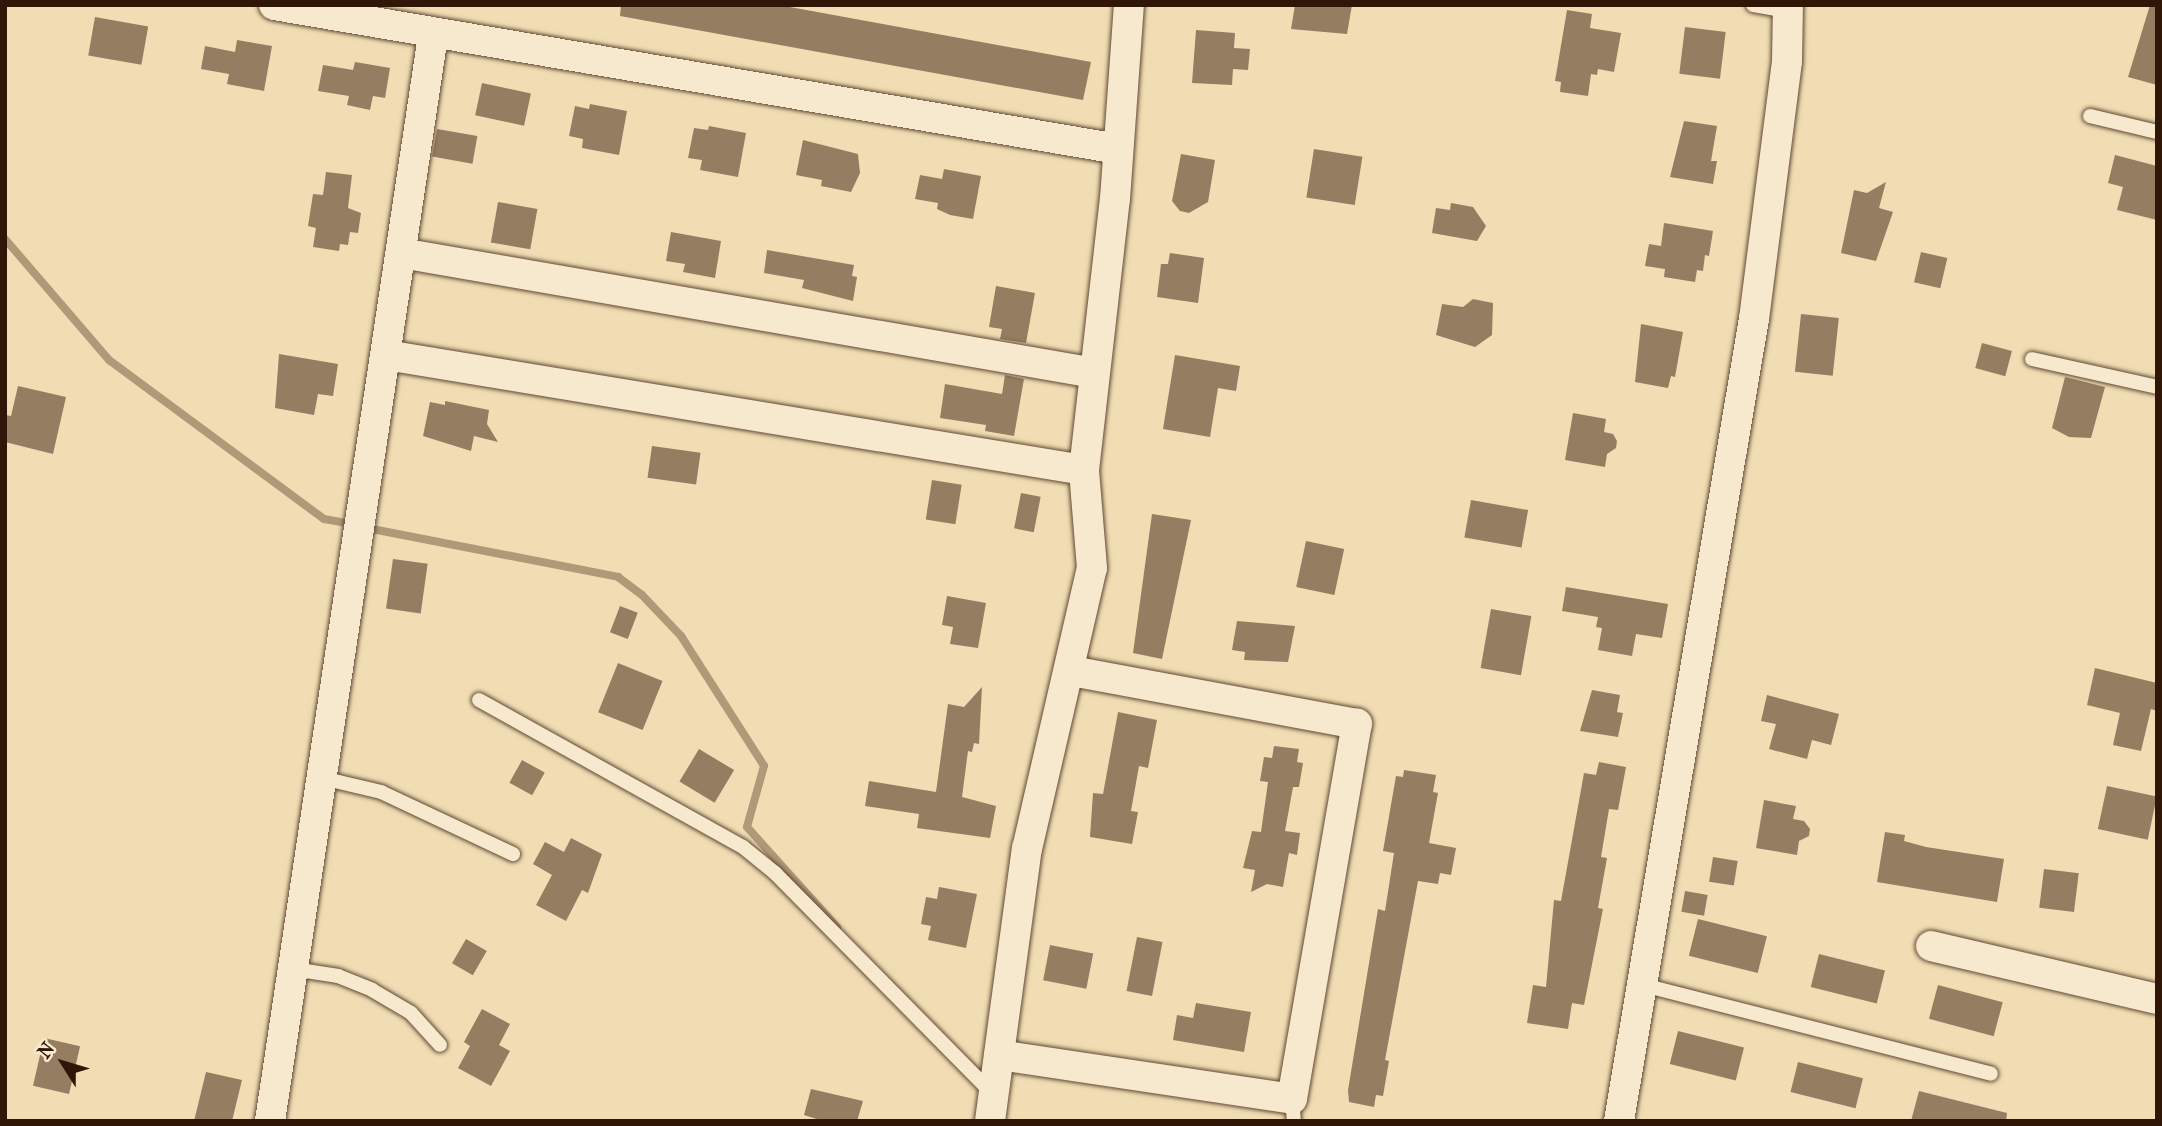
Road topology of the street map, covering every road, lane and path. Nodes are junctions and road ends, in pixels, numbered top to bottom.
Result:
1 (274, 5) edge
2 (1129, 5) edge
3 (1752, 5) edge
4 (1788, 8) edge
5 (433, 35) junction
6 (2090, 116) dead end
7 (2157, 132) edge
8 (1118, 149) junction
9 (401, 253) junction
10 (386, 355) junction
11 (2032, 359) dead end
12 (1094, 373) junction
13 (2157, 387) edge
14 (1084, 470) junction
15 (1070, 670) junction
16 (479, 700) dead end
17 (322, 778) junction
18 (513, 854) dead end
19 (1931, 946) dead end
20 (293, 969) junction
21 (1643, 985) junction
22 (2157, 999) edge
23 (440, 1045) dead end
24 (999, 1055) junction
25 (1991, 1074) dead end
26 (991, 1107) edge
27 (1293, 1110) edge
28 (270, 1121) edge
29 (1619, 1121) edge

1 - 5 street
2 - 8 street
3 - 4 lane
4 - 21 street
5 - 8 street
5 - 9 street
6 - 7 lane
8 - 12 street
9 - 10 street
9 - 12 street
10 - 14 street
10 - 17 street
11 - 13 lane
12 - 14 street
14 - 15 street
15 - 24 street
15 - 27 street
16 - 26 lane
17 - 18 lane
17 - 20 street
19 - 22 street
20 - 23 lane
20 - 28 street
21 - 25 lane
21 - 29 street
24 - 26 street
24 - 27 street

